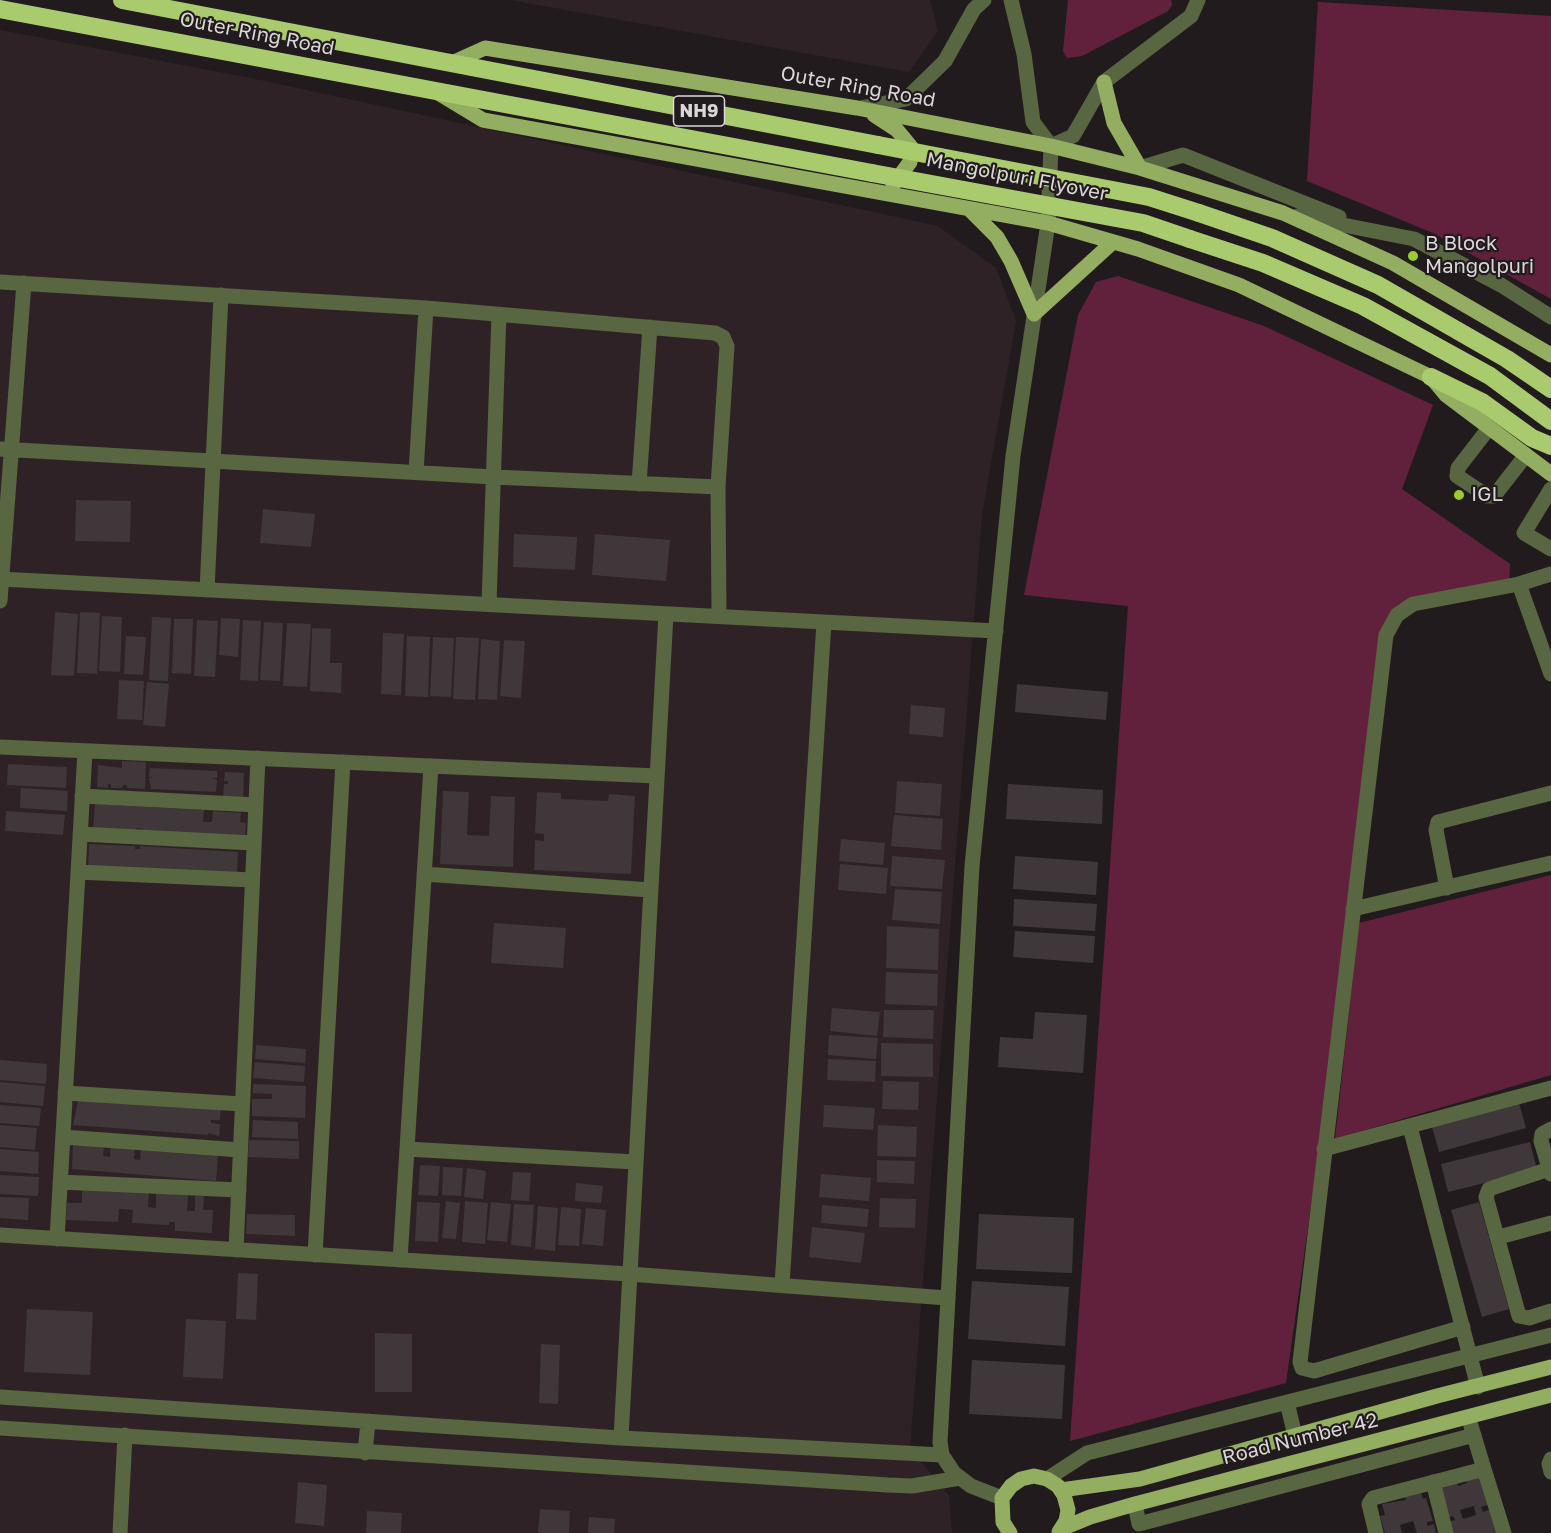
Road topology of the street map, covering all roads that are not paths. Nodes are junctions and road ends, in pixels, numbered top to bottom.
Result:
1 (122, 0) edge
2 (984, 0) edge
3 (1011, 0) edge
4 (1198, 0) edge
5 (0, 9) edge
6 (454, 62) junction
7 (1104, 82) junction
8 (435, 91) junction
9 (857, 108) junction
10 (1052, 146) junction
11 (1140, 168) junction
12 (874, 191) junction
13 (969, 209) junction
14 (1283, 213) junction
15 (1047, 223) junction
16 (1373, 231) junction
17 (1113, 242) junction
18 (0, 282) edge
19 (24, 283) junction
20 (221, 295) junction
21 (426, 308) junction
22 (499, 314) junction
23 (1034, 314) junction
24 (1551, 317) edge
25 (650, 327) junction
26 (1551, 355) edge
27 (1431, 377) junction
28 (1551, 389) edge
29 (1551, 421) edge
30 (1489, 428) junction
31 (1551, 446) edge
32 (5, 450) edge
33 (1526, 455) junction
34 (213, 461) junction
35 (417, 472) junction
36 (1551, 474) edge
37 (494, 477) junction
38 (639, 484) junction
39 (718, 487) junction
40 (1551, 489) edge
41 (1551, 549) edge
42 (1551, 574) edge
43 (1, 579) edge
44 (1519, 584) junction
45 (207, 590) junction
46 (0, 601) edge
47 (489, 604) junction
48 (666, 614) junction
49 (719, 616) junction
50 (824, 622) junction
51 (996, 631) junction
52 (1551, 674) edge
53 (0, 747) edge
54 (85, 751) junction
55 (258, 758) junction
56 (343, 762) junction
57 (430, 766) junction
58 (657, 776) junction
59 (1551, 794) edge
60 (82, 796) junction
61 (256, 805) junction
62 (80, 834) junction
63 (254, 843) junction
64 (1551, 863) edge
65 (78, 872) junction
66 (424, 874) junction
67 (252, 880) junction
68 (1447, 888) junction
69 (651, 890) junction
70 (1353, 909) junction
71 (1551, 1088) edge
72 (65, 1094) junction
73 (242, 1104) junction
74 (1410, 1127) junction
75 (1551, 1130) edge
76 (63, 1137) junction
77 (407, 1149) junction
78 (1324, 1149) junction
79 (240, 1150) junction
80 (635, 1162) junction
81 (1550, 1171) edge
82 (60, 1182) junction
83 (238, 1190) junction
84 (1551, 1222) edge
85 (0, 1235) edge
86 (1499, 1237) junction
87 (57, 1239) junction
88 (236, 1250) junction
89 (315, 1255) junction
90 (400, 1260) junction
91 (629, 1274) junction
92 (782, 1285) junction
93 (947, 1298) junction
94 (1551, 1311) edge
95 (1463, 1327) junction
96 (1551, 1335) edge
97 (1470, 1355) junction
98 (1551, 1367) edge
99 (1478, 1387) junction
100 (1551, 1395) edge
101 (0, 1397) edge
102 (1287, 1402) junction
103 (1469, 1418) junction
104 (368, 1421) junction
105 (0, 1428) edge
106 (125, 1435) junction
107 (1474, 1435) junction
108 (1295, 1436) junction
109 (621, 1438) junction
110 (365, 1453) junction
111 (942, 1455) junction
112 (1551, 1459) edge
113 (1484, 1469) junction
114 (1551, 1472) edge
115 (960, 1478) junction
116 (1047, 1479) junction
117 (1433, 1482) junction
118 (1191, 1489) junction
119 (1061, 1490) junction
120 (1002, 1498) junction
121 (1135, 1504) junction
122 (1195, 1509) junction
123 (1060, 1531) edge
124 (120, 1533) edge
125 (1010, 1533) edge
126 (1376, 1533) edge
127 (1446, 1533) edge
128 (1504, 1533) edge

1 - 6 highway, Outer Ring Road / NH9
2 - 9 street
3 - 10 street
4 - 7 street
5 - 8 highway, Outer Ring Road
6 - 9 main road, Outer Ring Road
6 - 28 highway, Mangolpuri Flyover / NH9, bridge
7 - 10 street
7 - 11 main road
8 - 12 main road
8 - 29 highway, Mangolpuri Flyover, bridge
9 - 10 main road, Outer Ring Road
9 - 12 main road
10 - 11 main road, Outer Ring Road
10 - 15 street
11 - 14 main road, Outer Ring Road
11 - 16 street
12 - 13 main road
13 - 15 main road
13 - 23 main road
14 - 16 street
14 - 26 main road, Outer Ring Road
15 - 17 main road
15 - 23 street
16 - 24 street
17 - 23 main road
17 - 27 main road
18 - 19 street
19 - 20 street
19 - 32 street
20 - 21 street
20 - 34 street
21 - 22 street
21 - 35 street
22 - 25 street
22 - 37 street
23 - 51 street
25 - 38 street
25 - 39 street
27 - 30 main road
27 - 31 highway
30 - 33 main road
30 - 33 street
32 - 34 street
32 - 43 street
33 - 36 main road
34 - 35 street
34 - 45 street
35 - 37 street
37 - 38 street
37 - 47 street
38 - 39 street
39 - 49 street
40 - 41 street
42 - 44 street
43 - 45 street
43 - 46 street
44 - 52 street
44 - 70 street
45 - 47 street
47 - 48 street
48 - 49 street
48 - 58 street
49 - 50 street
50 - 51 street
50 - 92 street
51 - 93 street
53 - 54 street
54 - 55 street
54 - 60 street
55 - 56 street
55 - 61 street
56 - 57 street
56 - 89 street
57 - 58 street
57 - 66 street
58 - 69 street
59 - 68 street
60 - 61 street
60 - 62 street
61 - 63 street
62 - 63 street
62 - 65 street
63 - 67 street
64 - 68 street
65 - 67 street
65 - 72 street
66 - 69 street
66 - 77 street
67 - 73 street
68 - 70 street
69 - 80 street
70 - 78 street
71 - 74 street
72 - 73 street
72 - 76 street
73 - 79 street
74 - 78 street
74 - 95 street
75 - 81 street
76 - 79 street
76 - 82 street
77 - 80 street
77 - 90 street
78 - 95 street
79 - 83 street
80 - 91 street
81 - 86 street
82 - 83 street
82 - 87 street
83 - 88 street
84 - 86 street
85 - 87 street
86 - 94 street
87 - 88 street
88 - 89 street
89 - 90 street
90 - 91 street
91 - 92 street
91 - 109 street
92 - 93 street
93 - 111 street
95 - 97 street
96 - 97 street
97 - 99 street
97 - 102 street
98 - 99 main road, Road Number 42
99 - 108 main road, Road Number 42
100 - 103 main road, Road Number 42
101 - 104 street
102 - 108 street
102 - 116 street
103 - 107 street
103 - 118 main road, Road Number 42
104 - 109 street
104 - 110 street
105 - 106 street
106 - 110 street
106 - 124 street
107 - 113 street
107 - 122 street
108 - 119 main road, Road Number 42
109 - 111 street
110 - 115 street
111 - 115 street
112 - 114 street
113 - 117 street
113 - 128 street
115 - 120 street
116 - 119 main road
116 - 120 main road
117 - 126 street
117 - 127 street
118 - 121 main road, Road Number 42
118 - 122 street
119 - 123 main road
120 - 125 main road
121 - 122 street
121 - 123 main road, Road Number 42

